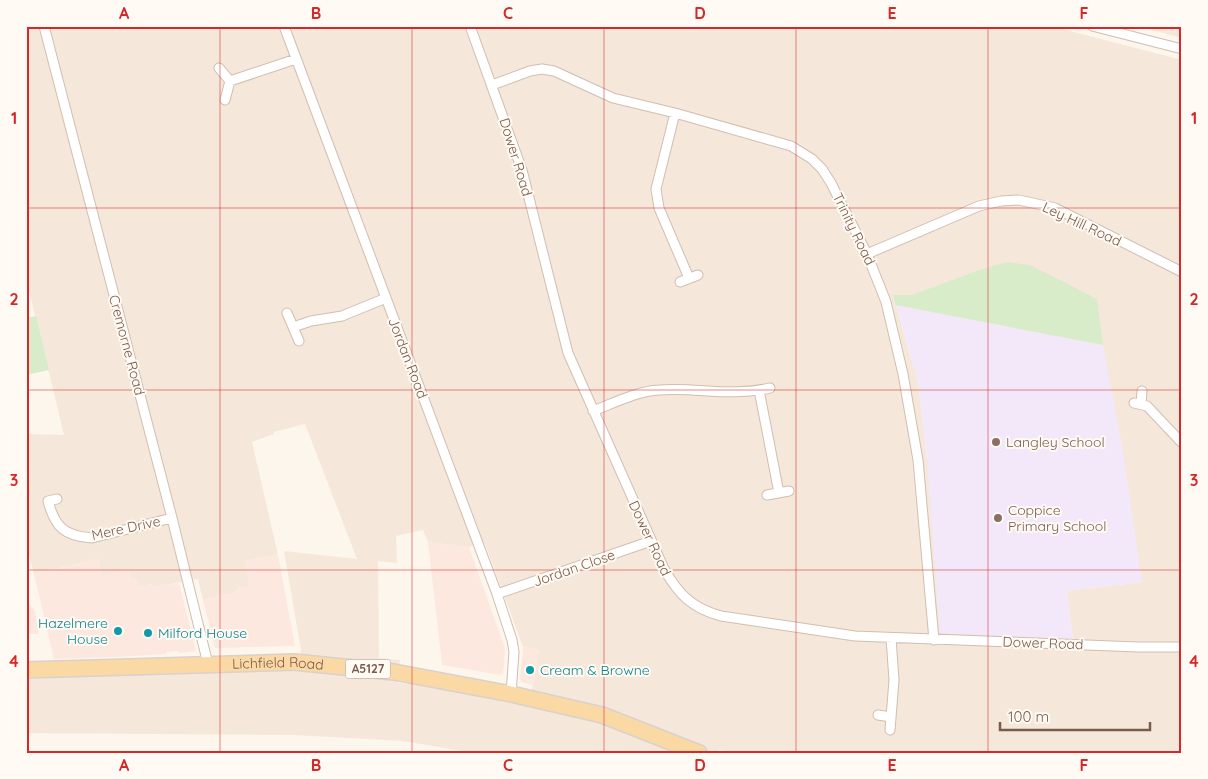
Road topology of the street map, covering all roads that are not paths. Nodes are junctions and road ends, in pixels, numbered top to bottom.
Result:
1 (44, 26) edge
2 (284, 26) edge
3 (470, 26) edge
4 (1092, 26) edge
5 (1182, 49) edge
6 (296, 59) junction
7 (219, 68) dead end
8 (230, 81) junction
9 (492, 85) junction
10 (225, 100) dead end
11 (675, 113) junction
12 (867, 254) junction
13 (1182, 272) edge
14 (698, 274) dead end
15 (386, 298) junction
16 (287, 313) dead end
17 (293, 328) junction
18 (299, 341) dead end
19 (770, 388) dead end
20 (759, 390) junction
21 (1142, 391) dead end
22 (593, 411) junction
23 (1182, 443) edge
24 (789, 491) dead end
25 (779, 493) junction
26 (767, 495) dead end
27 (57, 499) dead end
28 (172, 518) junction
29 (651, 541) junction
30 (497, 594) junction
31 (891, 638) junction
32 (934, 640) junction
33 (1182, 646) edge
34 (208, 664) junction
35 (26, 670) edge
36 (511, 694) junction
37 (878, 715) dead end
38 (891, 716) junction
39 (890, 730) dead end
40 (700, 753) edge

1 - 28 street, Cremorne Road
2 - 6 street, Jordan Road
3 - 9 street, Dower Road
4 - 5 street
6 - 8 street
6 - 15 street, Jordan Road
7 - 8 street
8 - 10 street
9 - 11 street, Trinity Road
9 - 22 street, Dower Road
11 - 12 street, Trinity Road
11 - 14 street
12 - 13 street, Ley Hill Road
12 - 32 street, Trinity Road
15 - 17 street
15 - 30 street, Jordan Road
16 - 17 street
17 - 18 street
19 - 20 street
20 - 22 street
20 - 25 street
21 - 23 street
22 - 29 street, Dower Road
24 - 25 street
25 - 26 street
27 - 28 street, Mere Drive
28 - 34 street, Cremorne Road
29 - 30 street, Jordan Close
29 - 31 street, Dower Road
30 - 36 street, Jordan Road
31 - 32 street, Dower Road
31 - 38 street
32 - 33 street, Dower Road
34 - 35 main road, Lichfield Road / A5127
34 - 36 main road, Lichfield Road / A5127
36 - 40 main road, Lichfield Road / A5127
37 - 38 street
38 - 39 street

